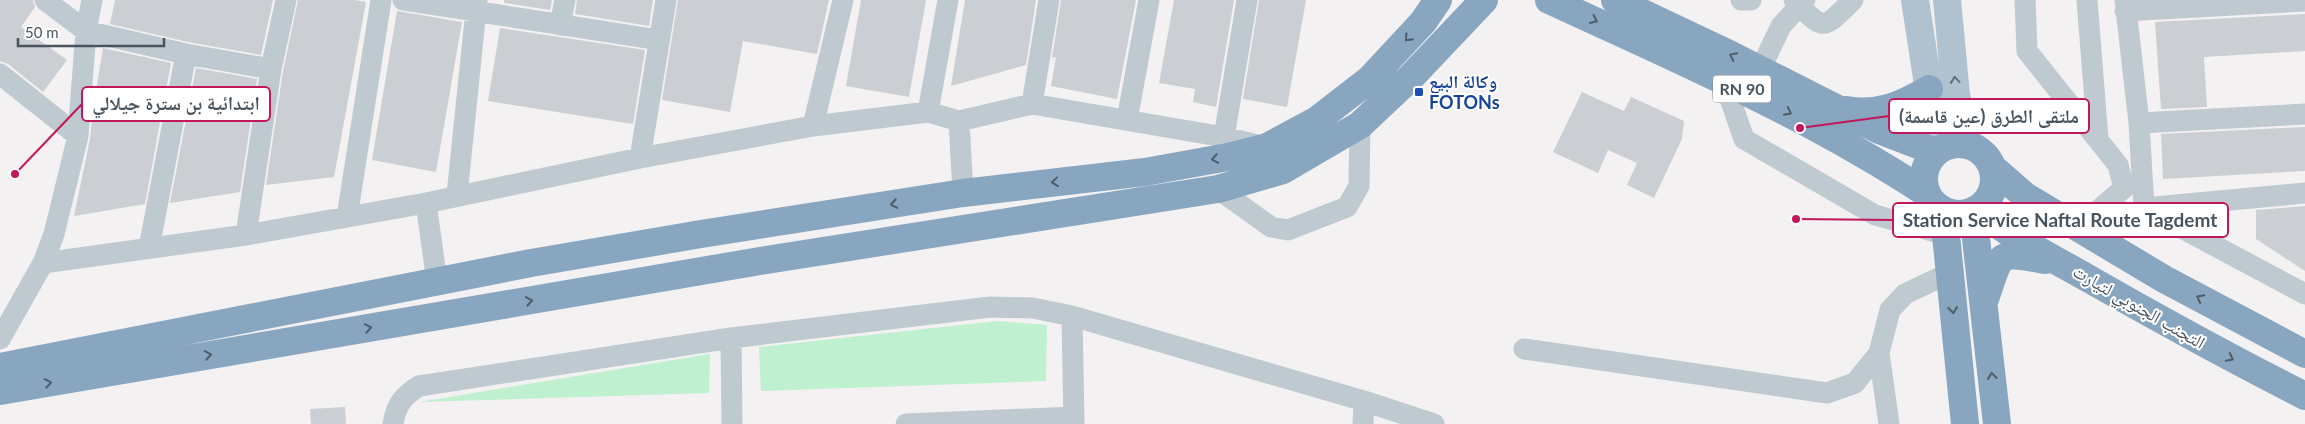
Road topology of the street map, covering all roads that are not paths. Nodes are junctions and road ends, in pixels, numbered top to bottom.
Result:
1 (45, 0) edge
2 (92, 0) edge
3 (286, 0) edge
4 (382, 0) edge
5 (403, 0) edge
6 (565, 0) edge
7 (666, 0) edge
8 (843, 0) edge
9 (948, 0) edge
10 (1049, 0) edge
11 (1149, 0) edge
12 (1247, 0) edge
13 (1438, 0) edge
14 (1484, 0) edge
15 (1549, 0) edge
16 (1615, 0) edge
17 (1741, 0) edge
18 (1751, 0) edge
19 (1853, 0) edge
20 (1915, 0) edge
21 (1947, 0) edge
22 (2025, 0) edge
23 (2087, 0) edge
24 (2305, 1) edge
25 (1800, 2) edge
26 (2125, 5) edge
27 (476, 6) edge
28 (560, 25) junction
29 (86, 31) junction
30 (659, 40) junction
31 (186, 54) junction
32 (271, 69) junction
33 (1760, 70) junction
34 (0, 74) edge
35 (1724, 81) junction
36 (1929, 89) junction
37 (1032, 104) junction
38 (1840, 109) junction
39 (928, 112) junction
40 (2305, 114) edge
41 (1128, 120) junction
42 (959, 121) junction
43 (2139, 123) junction
44 (1360, 125) junction
45 (813, 126) junction
46 (78, 136) junction
47 (1224, 137) junction
48 (2098, 139) junction
49 (1968, 145) junction
50 (1267, 147) junction
51 (1937, 151) junction
52 (640, 158) junction
53 (1993, 168) junction
54 (1218, 189) junction
55 (963, 192) junction
56 (2305, 193) edge
57 (457, 196) junction
58 (426, 203) junction
59 (2144, 208) junction
60 (1975, 210) junction
61 (1937, 212) junction
62 (347, 217) junction
63 (2078, 228) junction
64 (246, 236) junction
65 (149, 248) junction
66 (43, 263) junction
67 (2061, 263) junction
68 (1949, 273) junction
69 (437, 282) junction
70 (2305, 294) edge
71 (1983, 303) junction
72 (1072, 316) junction
73 (731, 338) junction
74 (0, 339) edge
75 (1524, 349) dead end
76 (1879, 353) junction
77 (2305, 354) edge
78 (0, 367) edge
79 (0, 391) edge
80 (2305, 396) edge
81 (1364, 401) junction
82 (1074, 421) edge
83 (393, 424) edge
84 (732, 424) edge
85 (906, 424) edge
86 (1363, 424) edge
87 (1434, 424) edge
88 (1889, 424) edge
89 (1965, 424) edge
90 (1997, 424) edge

1 - 29 street
2 - 29 street
3 - 32 street
4 - 62 street
5 - 27 street
6 - 28 street
7 - 30 street
8 - 45 street
9 - 39 street
10 - 37 street
11 - 41 street
12 - 47 street
13 -> 50 highway
14 - 44 highway
15 -> 35 highway, RN 90
33 -> 16 highway, RN 90
17 - 18 street
19 - 25 street
20 - 36 main road
49 -> 21 main road
22 - 48 street
23 - 48 street
24 - 26 street
25 - 33 street
26 - 43 street
27 - 28 street
27 - 57 street
28 - 30 street
29 - 31 street
29 - 46 street
30 - 52 street
31 - 32 street
31 - 65 street
32 - 64 street
33 - 38 highway, RN 90
34 - 46 street
35 -> 61 highway, RN 90
35 - 61 street
36 - 38 highway
36 - 51 main road
37 - 41 street
37 - 42 street
38 - 51 highway, RN 90
39 - 42 street
39 - 45 street
40 - 43 street
41 - 47 street
42 - 55 street
43 - 59 street
44 - 54 highway
44 - 54 street
45 - 52 street
46 - 66 street
47 - 50 street
48 - 63 street
49 - 51 highway
49 - 53 highway
50 -> 55 highway
51 - 61 highway
52 - 57 street
53 - 60 highway
53 - 63 highway, التجنب الجنوبي لتيارت
79 -> 54 highway
55 -> 69 highway
56 - 59 street
57 - 58 street
58 - 62 street
58 - 69 street
59 - 70 street
60 - 61 highway
60 - 67 highway, التجنب الجنوبي لتيارت
60 - 71 highway
61 - 68 highway
62 - 64 street
77 -> 63 highway, التجنب الجنوبي لتيارت
64 - 65 street
65 - 66 street
66 - 74 street
67 - 71 highway
67 -> 80 highway, التجنب الجنوبي لتيارت
68 - 76 street
68 -> 89 highway
69 - 78 highway
90 -> 71 highway
72 - 73 street
72 - 81 street
72 - 82 street
73 - 83 street
73 - 84 street
75 - 76 street
76 - 88 street
81 - 86 street
81 - 87 street
82 - 85 street

